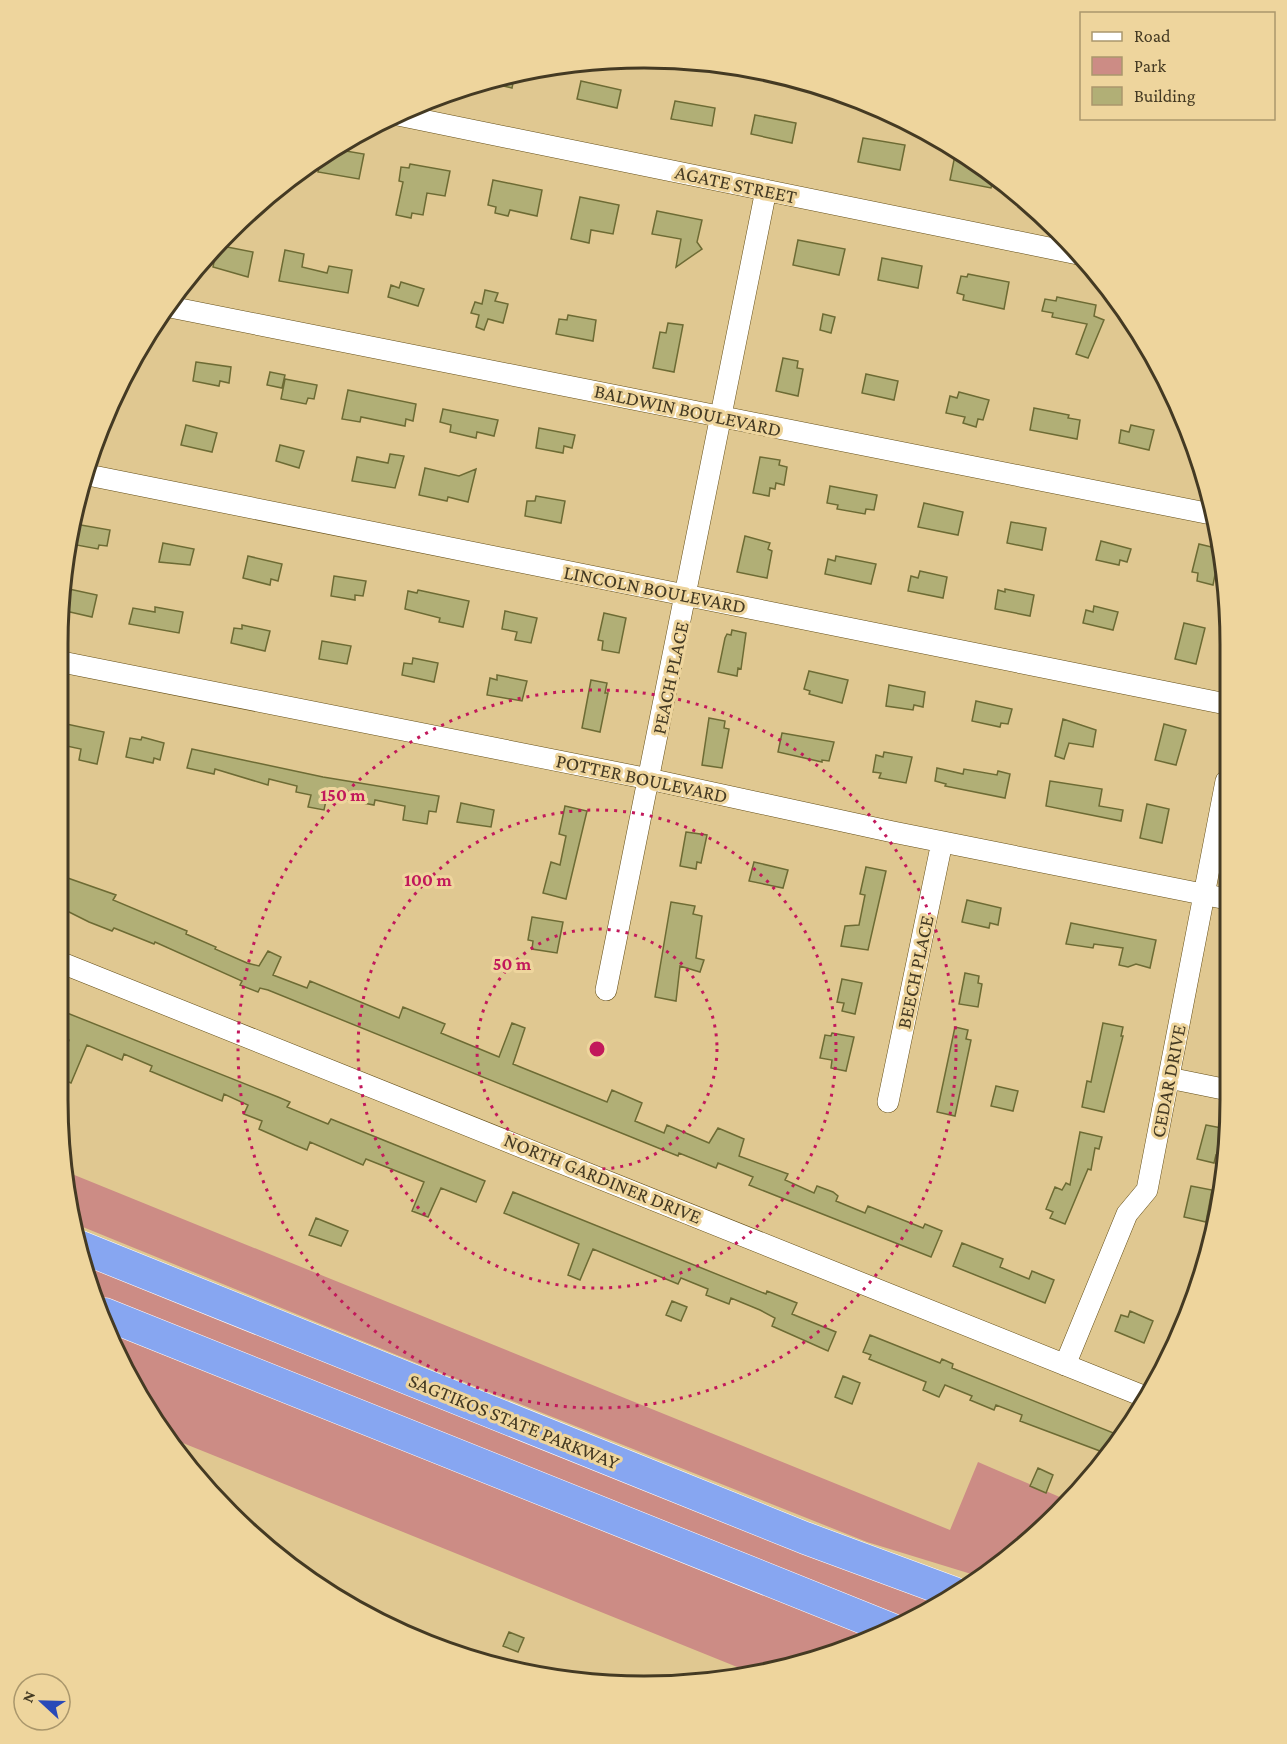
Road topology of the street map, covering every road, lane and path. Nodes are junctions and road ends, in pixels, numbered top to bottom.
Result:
1 (409, 117) edge
2 (766, 190) junction
3 (1065, 251) edge
4 (176, 308) edge
5 (721, 417) junction
6 (93, 476) edge
7 (1204, 512) edge
8 (687, 596) junction
9 (68, 663) edge
10 (1220, 703) edge
11 (649, 779) junction
12 (1220, 812) edge
13 (942, 842) junction
14 (1204, 894) junction
15 (1220, 897) edge
16 (68, 965) edge
17 (606, 990) dead end
18 (1169, 1078) junction
19 (1220, 1088) edge
20 (888, 1102) dead end
21 (87, 1249) edge
22 (109, 1316) edge
23 (1065, 1365) junction
24 (1139, 1394) edge
25 (946, 1590) edge
26 (883, 1624) edge

1 - 2 street, AGATE STREET
2 - 3 street, AGATE STREET
2 - 5 street, PEACH PLACE
4 - 5 street, BALDWIN BOULEVARD
5 - 7 street, BALDWIN BOULEVARD
5 - 8 street, PEACH PLACE
6 - 8 street, LINCOLN BOULEVARD
8 - 10 street, LINCOLN BOULEVARD
8 - 11 street, PEACH PLACE
9 - 11 street, POTTER BOULEVARD
11 - 13 street, POTTER BOULEVARD
11 - 17 street, PEACH PLACE
12 - 14 street, CEDAR DRIVE
13 - 14 street, POTTER BOULEVARD
13 - 20 street, BEECH PLACE
14 - 15 street, POTTER BOULEVARD
14 - 18 street, CEDAR DRIVE
16 - 23 street, NORTH GARDINER DRIVE
18 - 19 street
18 - 23 street, CEDAR DRIVE
21 - 25 highway, SAGTIKOS STATE PARKWAY
22 - 26 highway
23 - 24 street, NORTH GARDINER DRIVE

